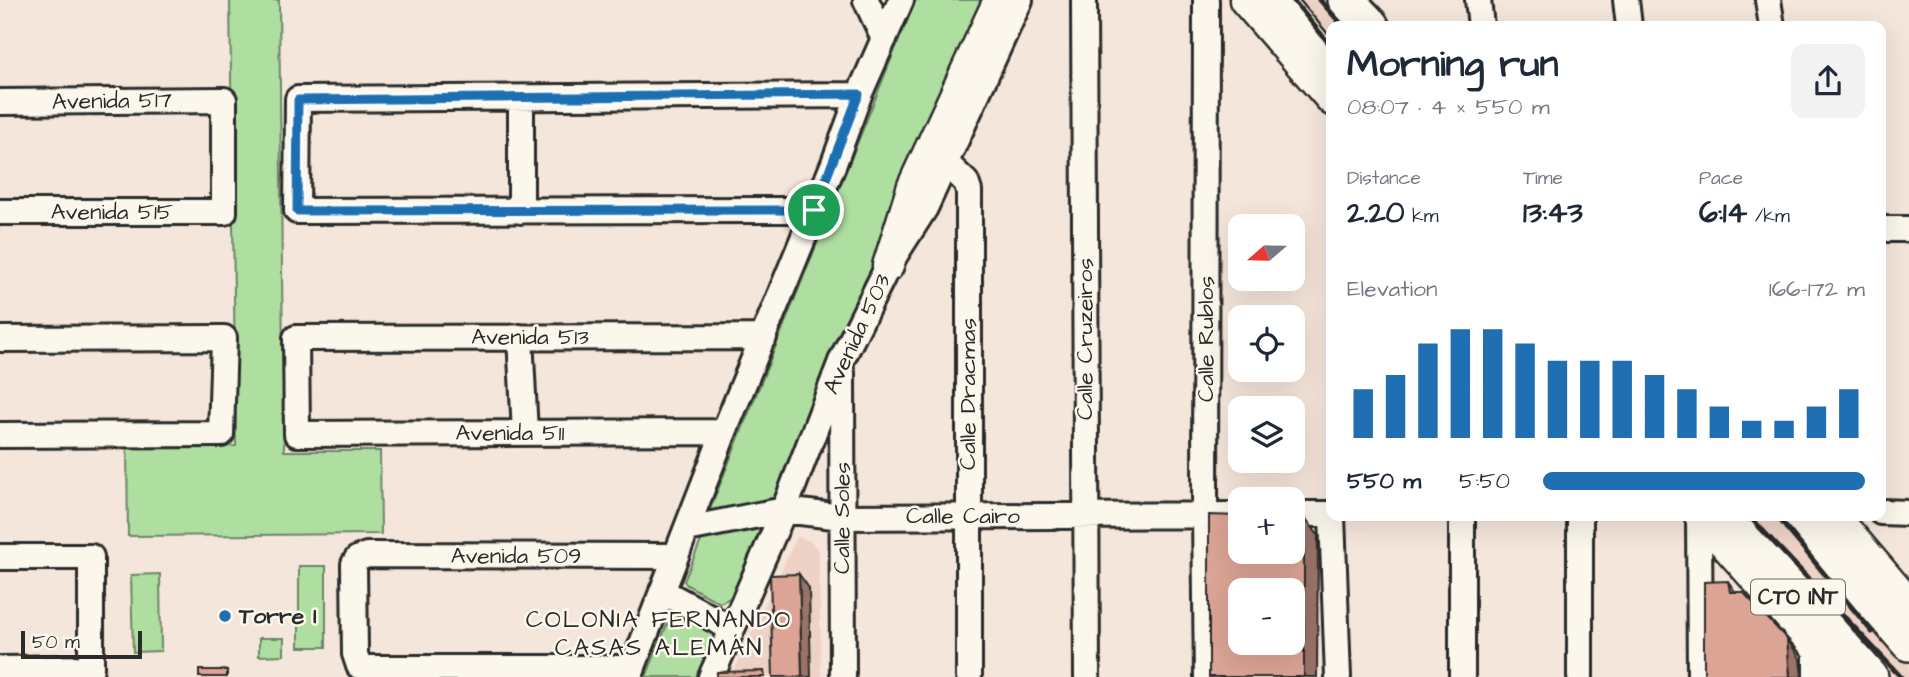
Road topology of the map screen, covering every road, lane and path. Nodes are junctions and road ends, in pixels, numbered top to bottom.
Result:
1 (866, 0) edge
2 (901, 0) edge
3 (999, 0) edge
4 (1020, 0) edge
5 (1084, 0) edge
6 (1206, 0) edge
7 (1245, 0) edge
8 (1275, 0) edge
9 (1478, 0) edge
10 (1626, 0) edge
11 (1768, 0) edge
12 (1480, 21) edge
13 (1628, 21) edge
14 (1771, 21) edge
15 (884, 39) junction
16 (1326, 61) edge
17 (1326, 93) edge
18 (859, 94) junction
19 (521, 98) junction
20 (0, 102) edge
21 (946, 163) junction
22 (814, 210) junction
23 (521, 211) junction
24 (0, 212) edge
25 (224, 212) joint
26 (1886, 229) edge
27 (1909, 229) edge
28 (888, 266) junction
29 (520, 337) junction
30 (764, 337) junction
31 (0, 339) edge
32 (842, 359) junction
33 (724, 432) junction
34 (525, 433) junction
35 (297, 434) joint
36 (0, 435) edge
37 (784, 509) junction
38 (1886, 512) edge
39 (1909, 513) edge
40 (1305, 514) edge
41 (1228, 515) edge
42 (1326, 515) edge
43 (968, 516) junction
44 (1086, 516) junction
45 (1205, 516) junction
46 (842, 517) junction
47 (1332, 521) edge
48 (1462, 521) edge
49 (1580, 521) edge
50 (1699, 521) edge
51 (1703, 521) edge
52 (1730, 521) edge
53 (1803, 521) edge
54 (1838, 521) edge
55 (687, 529) junction
56 (676, 556) junction
57 (0, 557) edge
58 (662, 591) junction
59 (1909, 604) edge
60 (732, 629) junction
61 (1909, 643) edge
62 (1816, 662) edge
63 (0, 669) edge
64 (631, 673) edge
65 (712, 676) edge
66 (842, 677) edge
67 (969, 677) edge
68 (1087, 677) edge
69 (1207, 677) edge
70 (1338, 677) edge
71 (1462, 677) edge
72 (1580, 677) edge
73 (1700, 677) edge
74 (1843, 677) edge
75 (1870, 677) edge

1 - 15 street
2 - 15 street
3 - 28 main road
4 - 21 street, Avenida 503
5 - 44 street, Calle Cruzeiros
6 - 45 street, Calle Rublos
7 - 17 main road
8 - 16 highway
9 - 12 street
10 - 13 street
11 - 14 street
15 - 18 street
18 - 19 street
18 - 22 street
19 - 23 street
19 - 23 street
20 - 25 street, Avenida 517
21 - 28 street, Avenida 503
21 - 43 street, Calle Dracmas
22 - 23 street
22 - 30 street
24 - 25 street, Avenida 515
26 - 27 street
28 - 32 street, Avenida 503
29 - 30 street, Avenida 513
29 - 34 street
29 - 35 street, Avenida 513
30 - 33 street
31 - 36 street
32 - 37 street, Avenida 503
32 - 46 street, Calle Soles
33 - 34 street, Avenida 511
33 - 55 street
34 - 35 street, Avenida 511
37 - 46 street, Calle Cairo
37 - 55 street, Calle Cairo
37 - 60 street, Avenida 503
38 - 39 street
40 - 42 street
41 - 45 street, Calle Cairo
43 - 44 street, Calle Cairo
43 - 46 street, Calle Cairo
43 - 67 street, Calle Dracmas
44 - 45 street, Calle Cairo
44 - 68 street, Calle Cruzeiros
45 - 69 street, Calle Rublos
46 - 66 street, Calle Soles
47 - 70 street
48 - 71 street
49 - 72 street
50 - 73 street
51 - 62 main road, CTO INT
52 - 75 highway, CTO INT
53 - 61 highway, CTO INT
54 - 59 main road, CTO INT
55 - 56 street
56 - 58 street
56 - 64 street, Avenida 509
57 - 63 street
58 - 60 street
58 - 64 street
60 - 65 street, Avenida 503
62 - 74 main road, CTO INT

